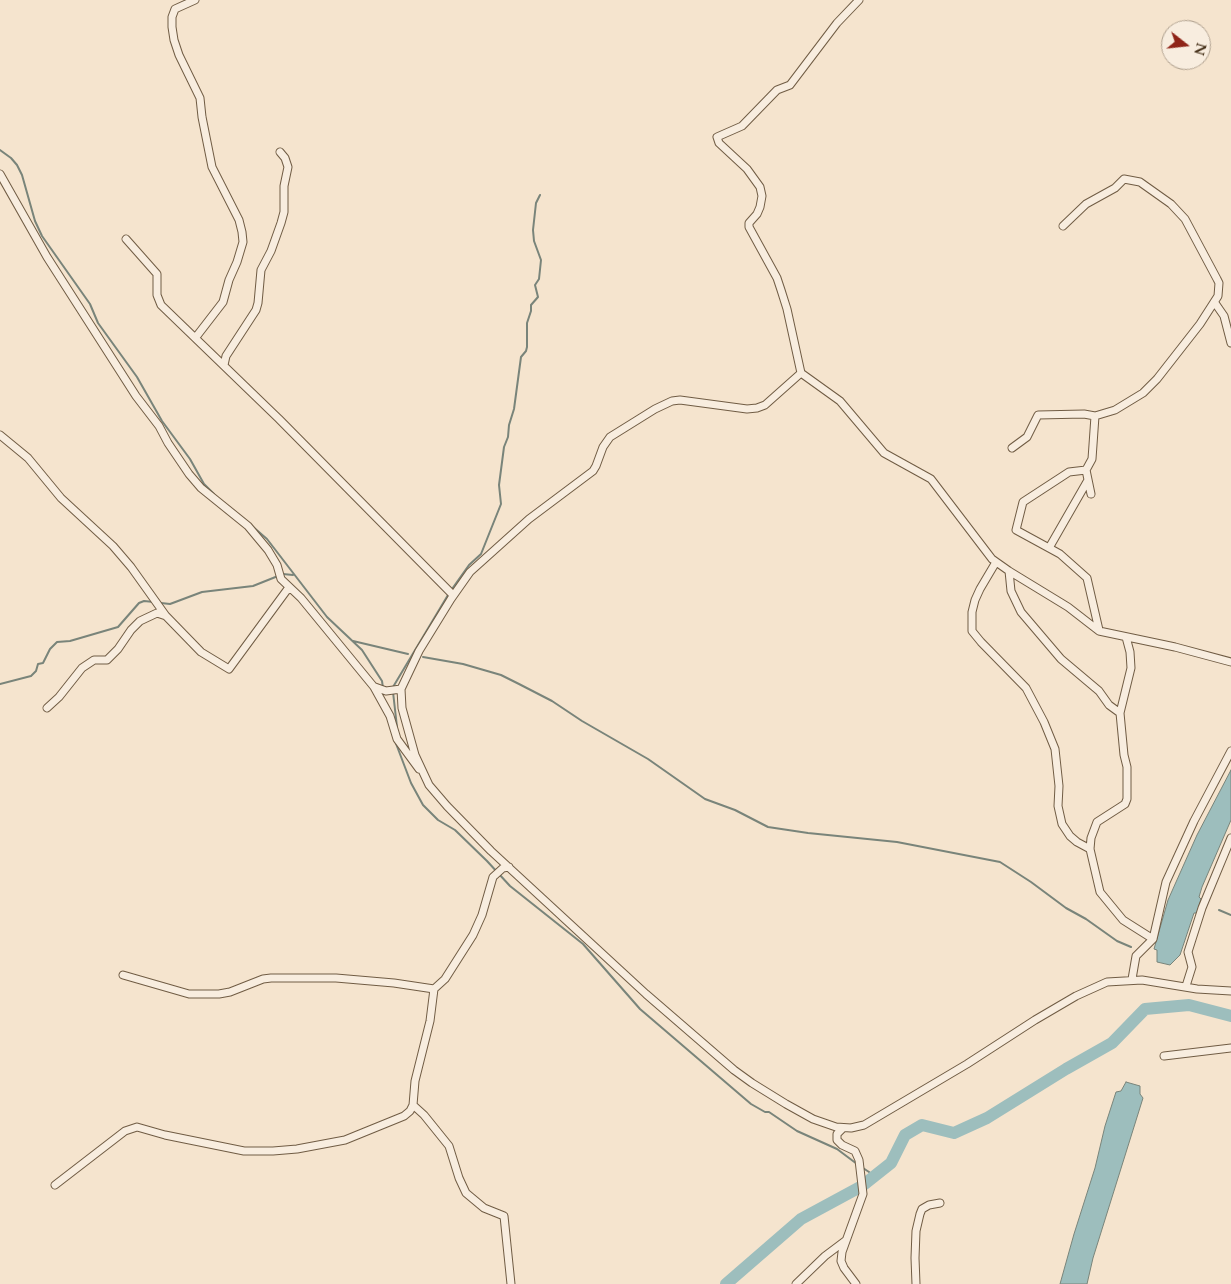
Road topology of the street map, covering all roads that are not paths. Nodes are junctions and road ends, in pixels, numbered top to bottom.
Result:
1 (195, 0) edge
2 (859, 0) edge
3 (280, 152) dead end
4 (0, 174) edge
5 (1063, 226) dead end
6 (126, 239) dead end
7 (1215, 303) junction
8 (196, 337) junction
9 (1231, 343) edge
10 (224, 365) junction
11 (801, 373) junction
12 (1095, 416) junction
13 (0, 435) edge
14 (1012, 448) dead end
15 (1086, 470) junction
16 (1088, 480) junction
17 (1091, 494) dead end
18 (1050, 548) junction
19 (996, 562) junction
20 (1009, 571) junction
21 (291, 589) junction
22 (454, 595) junction
23 (166, 616) junction
24 (1099, 630) junction
25 (1126, 637) junction
26 (1231, 662) edge
27 (374, 687) junction
28 (401, 689) junction
29 (47, 708) dead end
30 (1120, 713) junction
31 (1231, 751) edge
32 (422, 772) junction
33 (1231, 838) edge
34 (1090, 848) junction
35 (509, 867) junction
36 (1152, 939) junction
37 (122, 975) dead end
38 (1132, 979) junction
39 (1186, 986) junction
40 (434, 989) junction
41 (1231, 991) edge
42 (1231, 1048) edge
43 (1164, 1056) dead end
44 (413, 1105) junction
45 (844, 1128) junction
46 (54, 1185) dead end
47 (940, 1203) dead end
48 (845, 1241) junction
49 (511, 1284) edge
50 (796, 1284) edge
51 (856, 1284) edge
52 (916, 1284) edge

1 - 8 street
2 - 11 street
3 - 10 street
4 - 21 street
5 - 7 street
6 - 8 street
7 - 9 street
7 - 12 street
8 - 10 street
10 - 22 street
11 - 19 street
11 - 22 street
12 - 14 street
12 - 15 street
13 - 23 street
15 - 16 street
15 - 18 street
16 - 17 street
16 - 18 street
18 - 24 street
19 - 20 street
19 - 34 street
20 - 24 street
20 - 30 street
21 - 23 street
21 - 27 street
22 - 28 street
23 - 29 street
24 - 25 street
25 - 26 street
25 - 30 street
27 - 28 street
27 - 32 street
28 - 32 street
30 - 34 street
31 - 36 street
32 - 35 street
33 - 39 street
34 - 36 street
35 - 40 street
35 - 45 street
36 - 38 street
37 - 40 street
38 - 39 street
38 - 45 street
39 - 41 street
40 - 44 street
42 - 43 street
44 - 46 street
44 - 49 street
45 - 48 street
47 - 52 street
48 - 50 street
48 - 51 street

